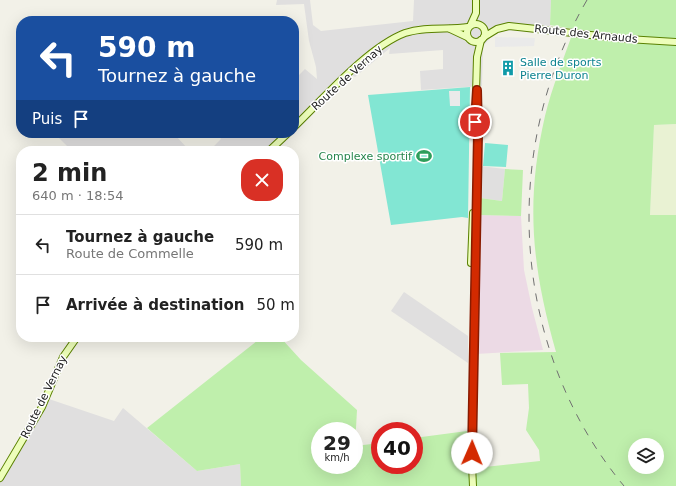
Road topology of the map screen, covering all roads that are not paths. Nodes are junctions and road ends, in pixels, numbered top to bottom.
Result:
1 (476, 0) edge
2 (476, 13) junction
3 (470, 25) junction
4 (483, 27) junction
5 (450, 29) junction
6 (497, 29) junction
7 (483, 38) junction
8 (470, 39) junction
9 (676, 42) edge
10 (477, 58) junction
11 (299, 122) edge
12 (283, 138) edge
13 (274, 146) edge
14 (74, 342) edge
15 (0, 478) edge
16 (474, 486) edge

1 - 2 street
2 - 3 street
2 - 4 street
3 - 4 street, Route de Vernay
3 - 5 street, Route de Vernay
3 - 8 street
4 - 6 street, Route des Arnauds
4 - 7 street
5 - 8 street, Route de Vernay
5 - 11 street, Route de Vernay
6 - 7 street, Route des Arnauds
6 - 9 street, Route des Arnauds
7 - 8 street
7 - 10 street
8 - 10 street
10 - 16 street
12 - 13 street
14 - 15 street, Route de Vernay

